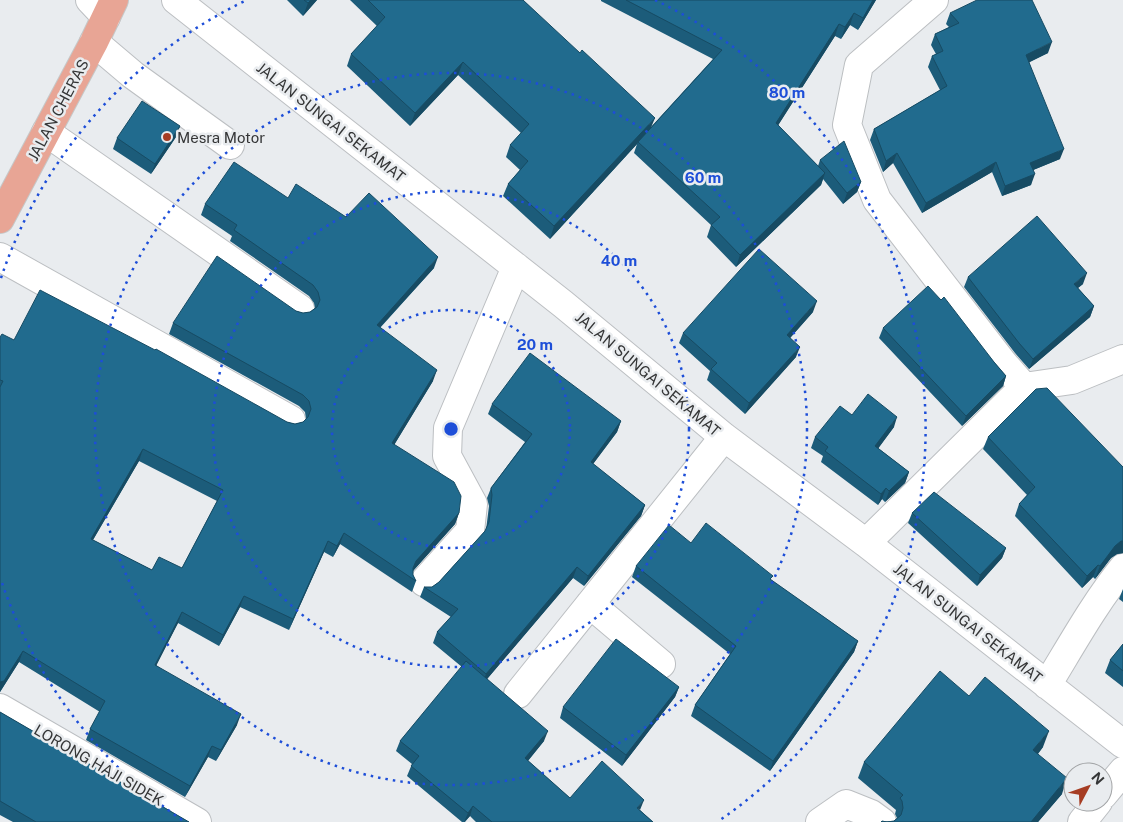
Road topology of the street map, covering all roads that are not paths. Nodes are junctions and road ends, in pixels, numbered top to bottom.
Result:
1 (176, 0) edge
2 (934, 0) edge
3 (103, 6) edge
4 (94, 42) junction
5 (46, 132) junction
6 (230, 145) dead end
7 (0, 219) edge
8 (0, 257) edge
9 (516, 267) junction
10 (300, 309) dead end
11 (1123, 359) edge
12 (1024, 387) junction
13 (291, 420) dead end
14 (724, 437) junction
15 (866, 543) junction
16 (1123, 568) edge
17 (424, 582) dead end
18 (590, 604) junction
19 (661, 664) dead end
20 (1047, 685) junction
21 (518, 694) dead end
22 (0, 708) edge
23 (1123, 744) edge
24 (1123, 771) edge
25 (1113, 783) edge
26 (1090, 812) edge
27 (197, 822) edge
28 (820, 822) edge
29 (882, 822) edge
30 (1082, 822) edge

1 - 9 street, JALAN SUNGAI SEKAMAT
2 - 12 street
3 - 4 main road, JALAN CHERAS
4 - 5 main road, JALAN CHERAS
4 - 6 street
5 - 7 main road, JALAN CHERAS
5 - 10 street
8 - 13 street
9 - 14 street, JALAN SUNGAI SEKAMAT
9 - 17 street
11 - 12 street
12 - 15 street
14 - 15 street, JALAN SUNGAI SEKAMAT
14 - 18 street
15 - 20 street, JALAN SUNGAI SEKAMAT
16 - 20 street
18 - 19 street
18 - 21 street
20 - 23 street, JALAN SUNGAI SEKAMAT
22 - 27 street, LORONG HAJI SIDEK
24 - 25 street
26 - 30 street
28 - 29 street

